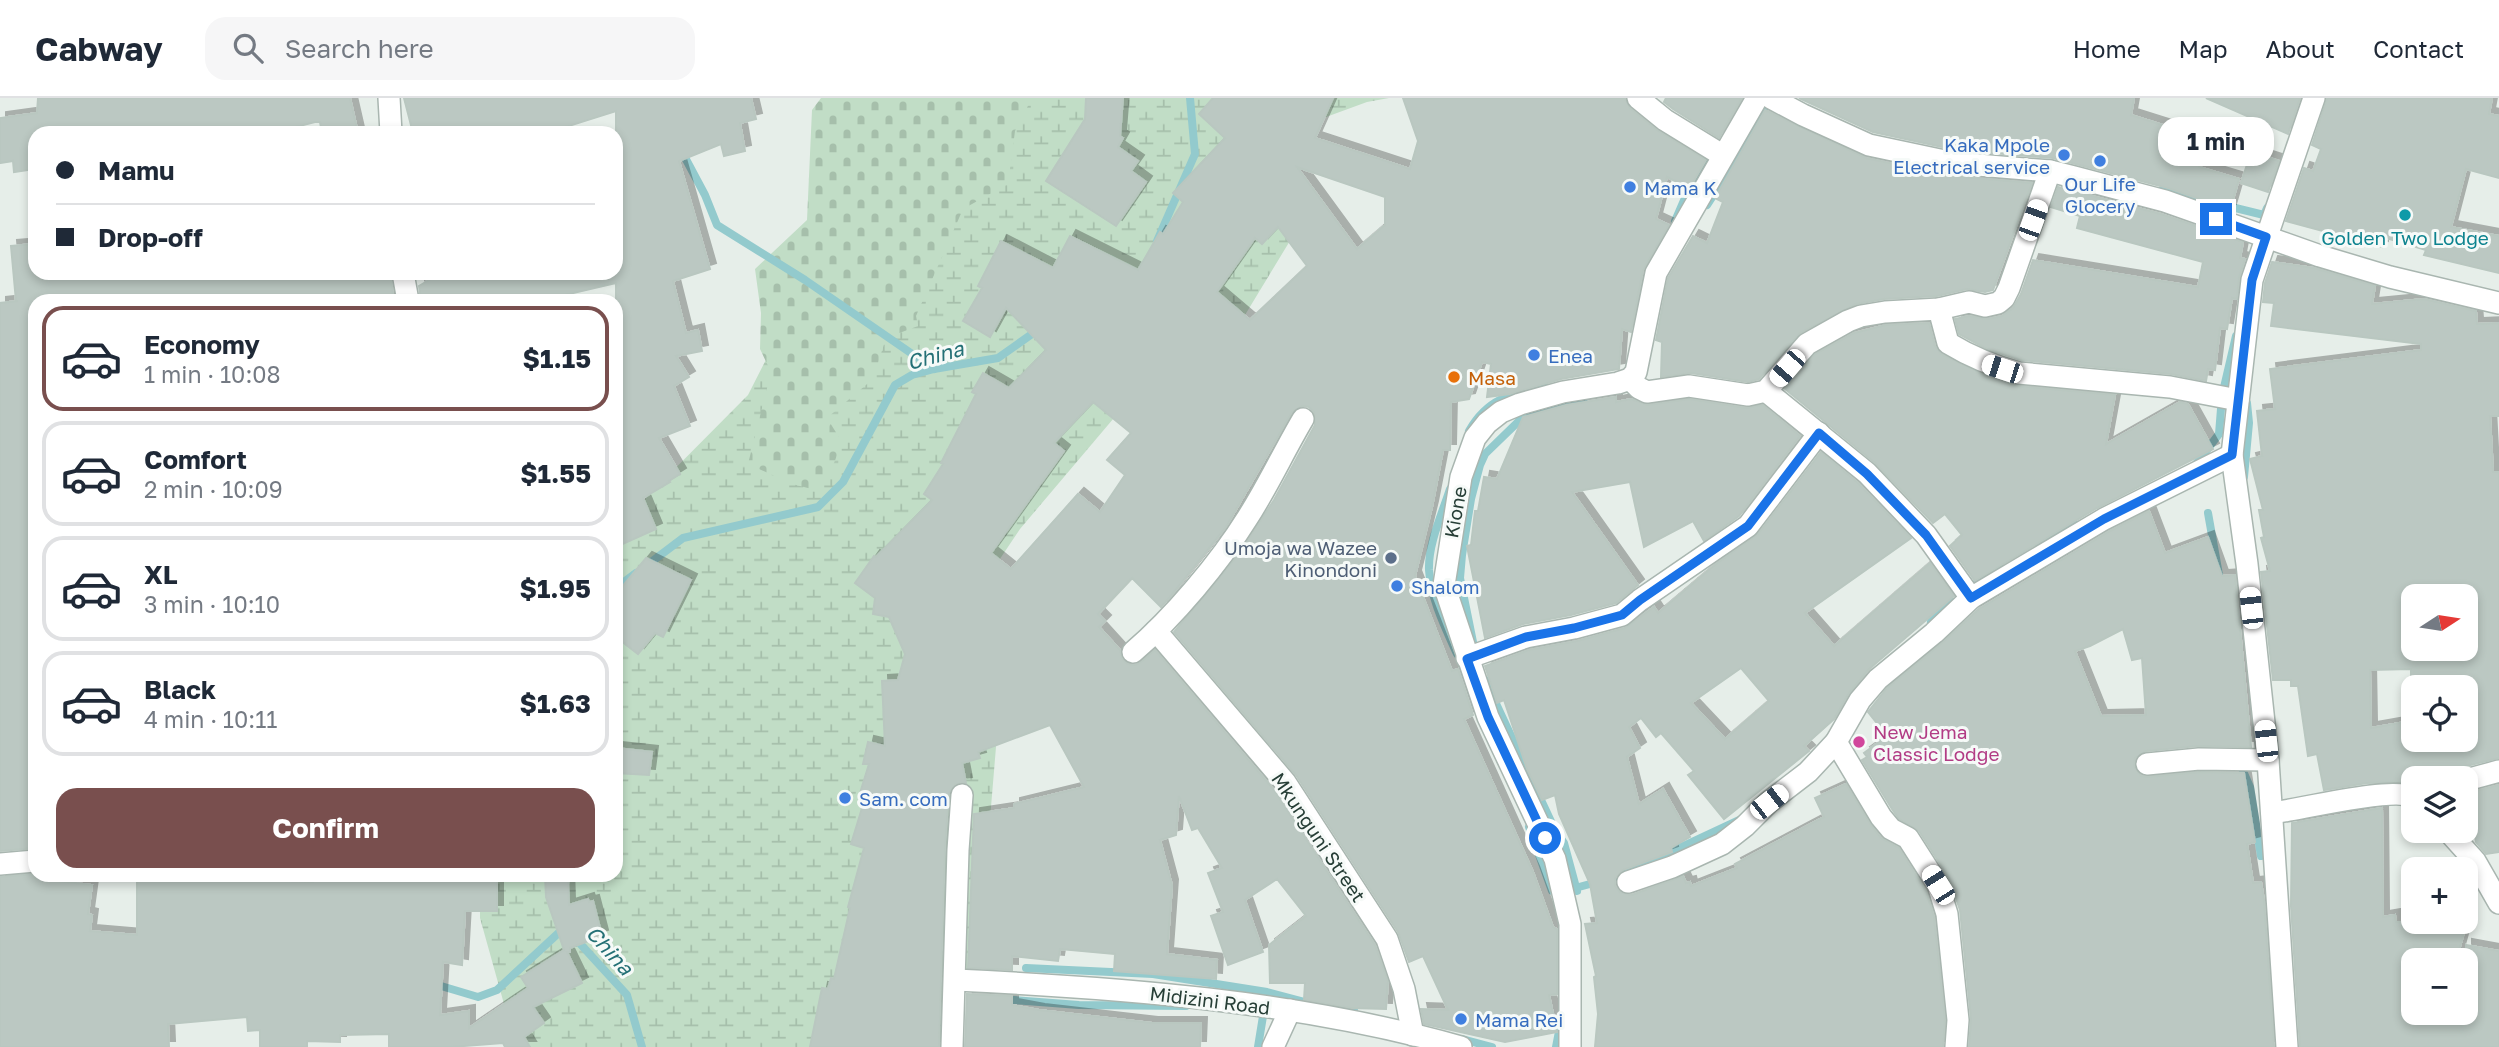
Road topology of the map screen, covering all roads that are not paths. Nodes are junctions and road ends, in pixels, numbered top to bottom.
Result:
1 (389, 98) edge
2 (1638, 98) edge
3 (1757, 98) edge
4 (1771, 98) edge
5 (2314, 98) edge
6 (391, 126) edge
7 (1722, 155) junction
8 (2050, 171) junction
9 (2266, 237) junction
10 (2499, 303) edge
11 (1939, 309) junction
12 (1630, 379) junction
13 (1766, 391) junction
14 (2238, 400) junction
15 (1303, 419) dead end
16 (1819, 433) junction
17 (2232, 455) junction
18 (1971, 598) junction
19 (1156, 631) junction
20 (1133, 652) dead end
21 (1467, 659) junction
22 (1836, 742) junction
23 (2268, 760) junction
24 (2147, 764) dead end
25 (2499, 771) edge
26 (2478, 777) edge
27 (962, 795) dead end
28 (2401, 795) edge
29 (2272, 813) junction
30 (2459, 843) edge
31 (28, 862) edge
32 (0, 864) edge
33 (1628, 882) dead end
34 (2499, 903) edge
35 (955, 980) junction
36 (1290, 1010) junction
37 (1413, 1035) junction
38 (952, 1047) edge
39 (1273, 1047) edge
40 (1461, 1047) edge
41 (1570, 1047) edge
42 (1956, 1047) edge
43 (2287, 1047) edge

1 - 6 street
2 - 7 street
3 - 7 street
4 - 8 street
5 - 9 street
7 - 12 street
8 - 9 street
8 - 11 street
9 - 10 street
9 - 14 street
11 - 13 street
11 - 14 street
12 - 13 street
12 - 21 street, Kione
13 - 16 street
14 - 17 street
15 - 19 street
16 - 18 street
16 - 21 street
17 - 18 street
17 - 23 street
18 - 22 street
19 - 20 street
19 - 37 street, Mkunguni Street
21 - 41 street, Kione
22 - 33 street
22 - 42 street
23 - 24 street
23 - 29 street
25 - 26 street
27 - 35 street
28 - 29 street
29 - 43 street
30 - 34 street
31 - 32 street
35 - 36 street, Midizini Road
35 - 38 street
36 - 37 street, Midizini Road
36 - 39 street
37 - 40 street, Midizini Road

